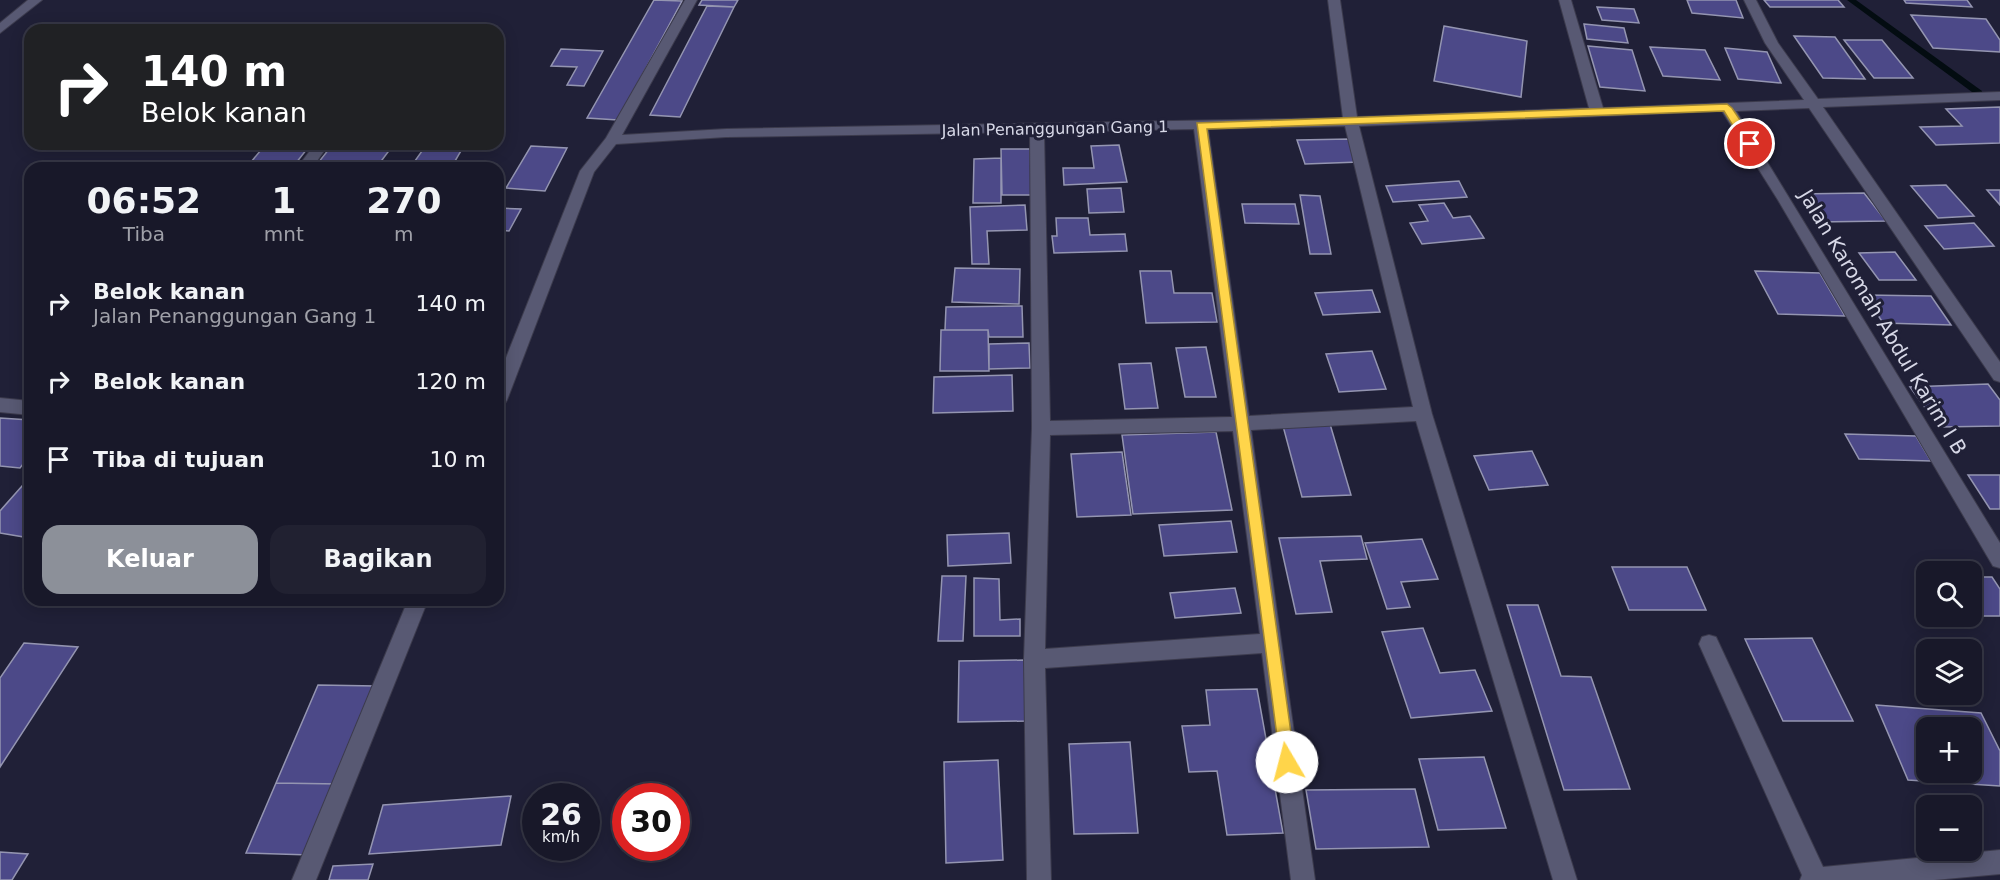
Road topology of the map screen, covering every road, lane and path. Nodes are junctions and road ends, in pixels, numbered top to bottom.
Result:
1 (36, 0) edge
2 (691, 0) edge
3 (1334, 0) edge
4 (1565, 0) edge
5 (1750, 0) edge
6 (0, 29) edge
7 (2000, 96) edge
8 (1812, 103) junction
9 (1727, 108) junction
10 (1597, 111) junction
11 (1352, 122) junction
12 (1201, 126) junction
13 (1037, 129) junction
14 (612, 140) junction
15 (2000, 375) edge
16 (504, 385) edge
17 (0, 405) edge
18 (24, 407) edge
19 (1423, 414) junction
20 (1242, 424) junction
21 (1041, 428) junction
22 (2000, 560) edge
23 (416, 606) edge
24 (1270, 643) junction
25 (1709, 644) dead end
26 (1034, 658) junction
27 (2000, 862) edge
28 (1817, 879) edge
29 (304, 880) edge
30 (1039, 880) edge
31 (1303, 880) edge
32 (1565, 880) edge
33 (1812, 880) edge

1 - 6 street
2 - 14 street
3 - 11 street
4 - 10 street
5 - 8 street
7 - 8 street, Jalan Penanggungan Gang 1
8 - 9 street, Jalan Penanggungan Gang 1
8 - 15 street
9 - 10 street, Jalan Penanggungan Gang 1
9 - 22 street, Jalan Karomah Abdul Karim I B
10 - 11 street, Jalan Penanggungan Gang 1
11 - 12 street, Jalan Penanggungan Gang 1
11 - 19 street
12 - 13 street, Jalan Penanggungan Gang 1
12 - 20 street
13 - 14 street, Jalan Penanggungan Gang 1
13 - 21 street
14 - 16 street
17 - 18 street
19 - 20 street
19 - 32 street
20 - 21 street
20 - 24 street
21 - 26 street
23 - 29 street
24 - 26 street
24 - 31 street
25 - 28 street
26 - 30 street
27 - 28 street
28 - 33 street

